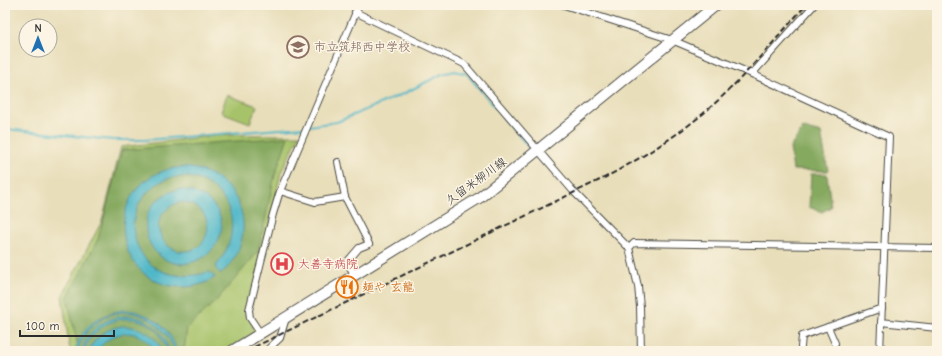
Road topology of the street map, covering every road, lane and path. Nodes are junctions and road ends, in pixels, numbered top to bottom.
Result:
1 (359, 5) edge
2 (564, 5) edge
3 (716, 5) edge
4 (814, 5) edge
5 (356, 12) junction
6 (672, 40) junction
7 (752, 74) junction
8 (537, 151) junction
9 (338, 162) dead end
10 (280, 192) junction
11 (345, 197) junction
12 (884, 246) junction
13 (630, 248) junction
14 (937, 248) edge
15 (355, 276) junction
16 (882, 308) junction
17 (287, 316) junction
18 (881, 322) junction
19 (828, 327) junction
20 (937, 328) edge
21 (260, 333) junction
22 (836, 343) dead end
23 (801, 347) dead end
24 (232, 351) edge
25 (266, 351) edge
26 (641, 351) edge
27 (880, 351) edge

1 - 5 street
2 - 6 street
3 - 6 main road, 久留米柳川線
4 - 7 street
5 - 8 street
5 - 10 street
6 - 7 street
6 - 8 main road, 久留米柳川線
7 - 12 street
8 - 13 street
8 - 15 main road, 久留米柳川線
9 - 11 street
10 - 11 street
10 - 21 street
11 - 15 street
12 - 13 street
12 - 14 street
12 - 16 street
13 - 26 street
15 - 17 main road, 久留米柳川線
16 - 18 street
16 - 19 street
17 - 21 main road, 久留米柳川線
17 - 25 street
18 - 20 street
18 - 27 street
19 - 22 street
19 - 23 street
21 - 24 main road, 久留米柳川線

